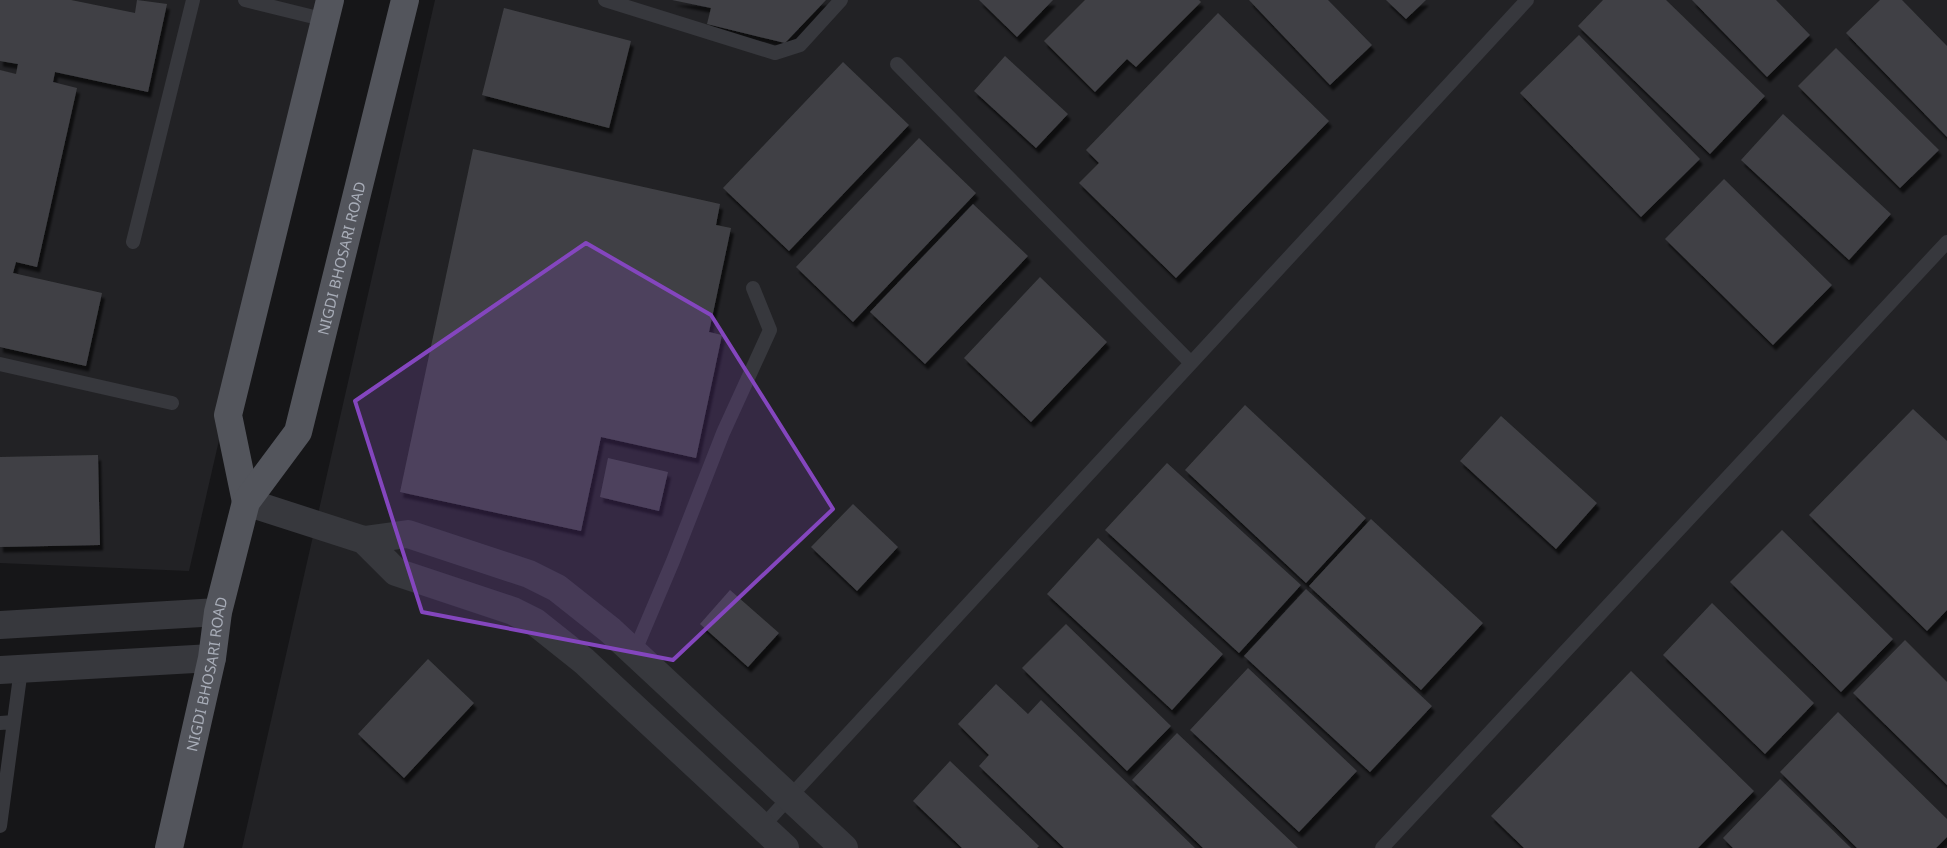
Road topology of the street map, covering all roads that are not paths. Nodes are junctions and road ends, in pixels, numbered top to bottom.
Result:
1 (193, 0) edge
2 (244, 0) edge
3 (404, 0) edge
4 (606, 0) edge
5 (841, 0) edge
6 (1528, 0) edge
7 (328, 10) edge
8 (897, 64) dead end
9 (132, 242) dead end
10 (1947, 242) edge
11 (753, 288) dead end
12 (1191, 363) junction
13 (0, 364) edge
14 (172, 403) dead end
15 (246, 502) junction
16 (364, 540) junction
17 (218, 612) junction
18 (0, 625) edge
19 (634, 653) junction
20 (212, 658) junction
21 (10, 669) edge
22 (7, 723) edge
23 (790, 797) junction
24 (0, 826) edge
25 (762, 827) junction
26 (169, 848) edge
27 (785, 848) edge
28 (844, 848) edge
29 (1382, 848) edge

1 - 9 lane
2 - 7 lane
3 - 15 main road, NIGDI BHOSARI ROAD
4 - 5 lane
6 - 12 lane
7 - 15 main road, NIGDI BHOSARI ROAD
8 - 12 lane
10 - 29 lane
11 - 19 lane
12 - 23 lane
13 - 14 lane
15 - 16 street
15 - 17 main road, NIGDI BHOSARI ROAD
16 - 19 street
16 - 25 street
17 - 18 street
17 - 20 main road, NIGDI BHOSARI ROAD
19 - 23 street
20 - 21 street
20 - 26 main road, NIGDI BHOSARI ROAD
21 - 22 lane
22 - 24 lane
23 - 25 lane
23 - 28 street
25 - 27 street

